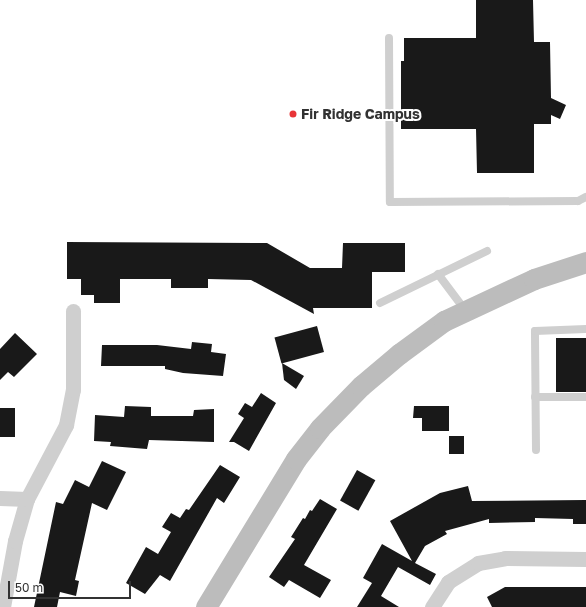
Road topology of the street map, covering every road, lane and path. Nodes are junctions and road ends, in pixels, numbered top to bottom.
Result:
1 (389, 38) dead end
2 (586, 197) edge
3 (487, 251) dead end
4 (586, 262) edge
5 (438, 274) junction
6 (380, 303) dead end
7 (465, 310) junction
8 (73, 311) dead end
9 (586, 329) edge
10 (535, 397) junction
11 (586, 397) edge
12 (536, 450) dead end
13 (0, 498) edge
14 (27, 499) junction
15 (586, 559) edge
16 (3, 607) edge
17 (206, 607) edge
18 (432, 607) edge

1 - 2 lane
3 - 5 lane
4 - 7 main road
5 - 6 lane
5 - 7 lane
7 - 17 main road
8 - 14 street
9 - 10 lane
10 - 11 lane
10 - 12 lane
13 - 14 street
14 - 16 street
15 - 18 street

